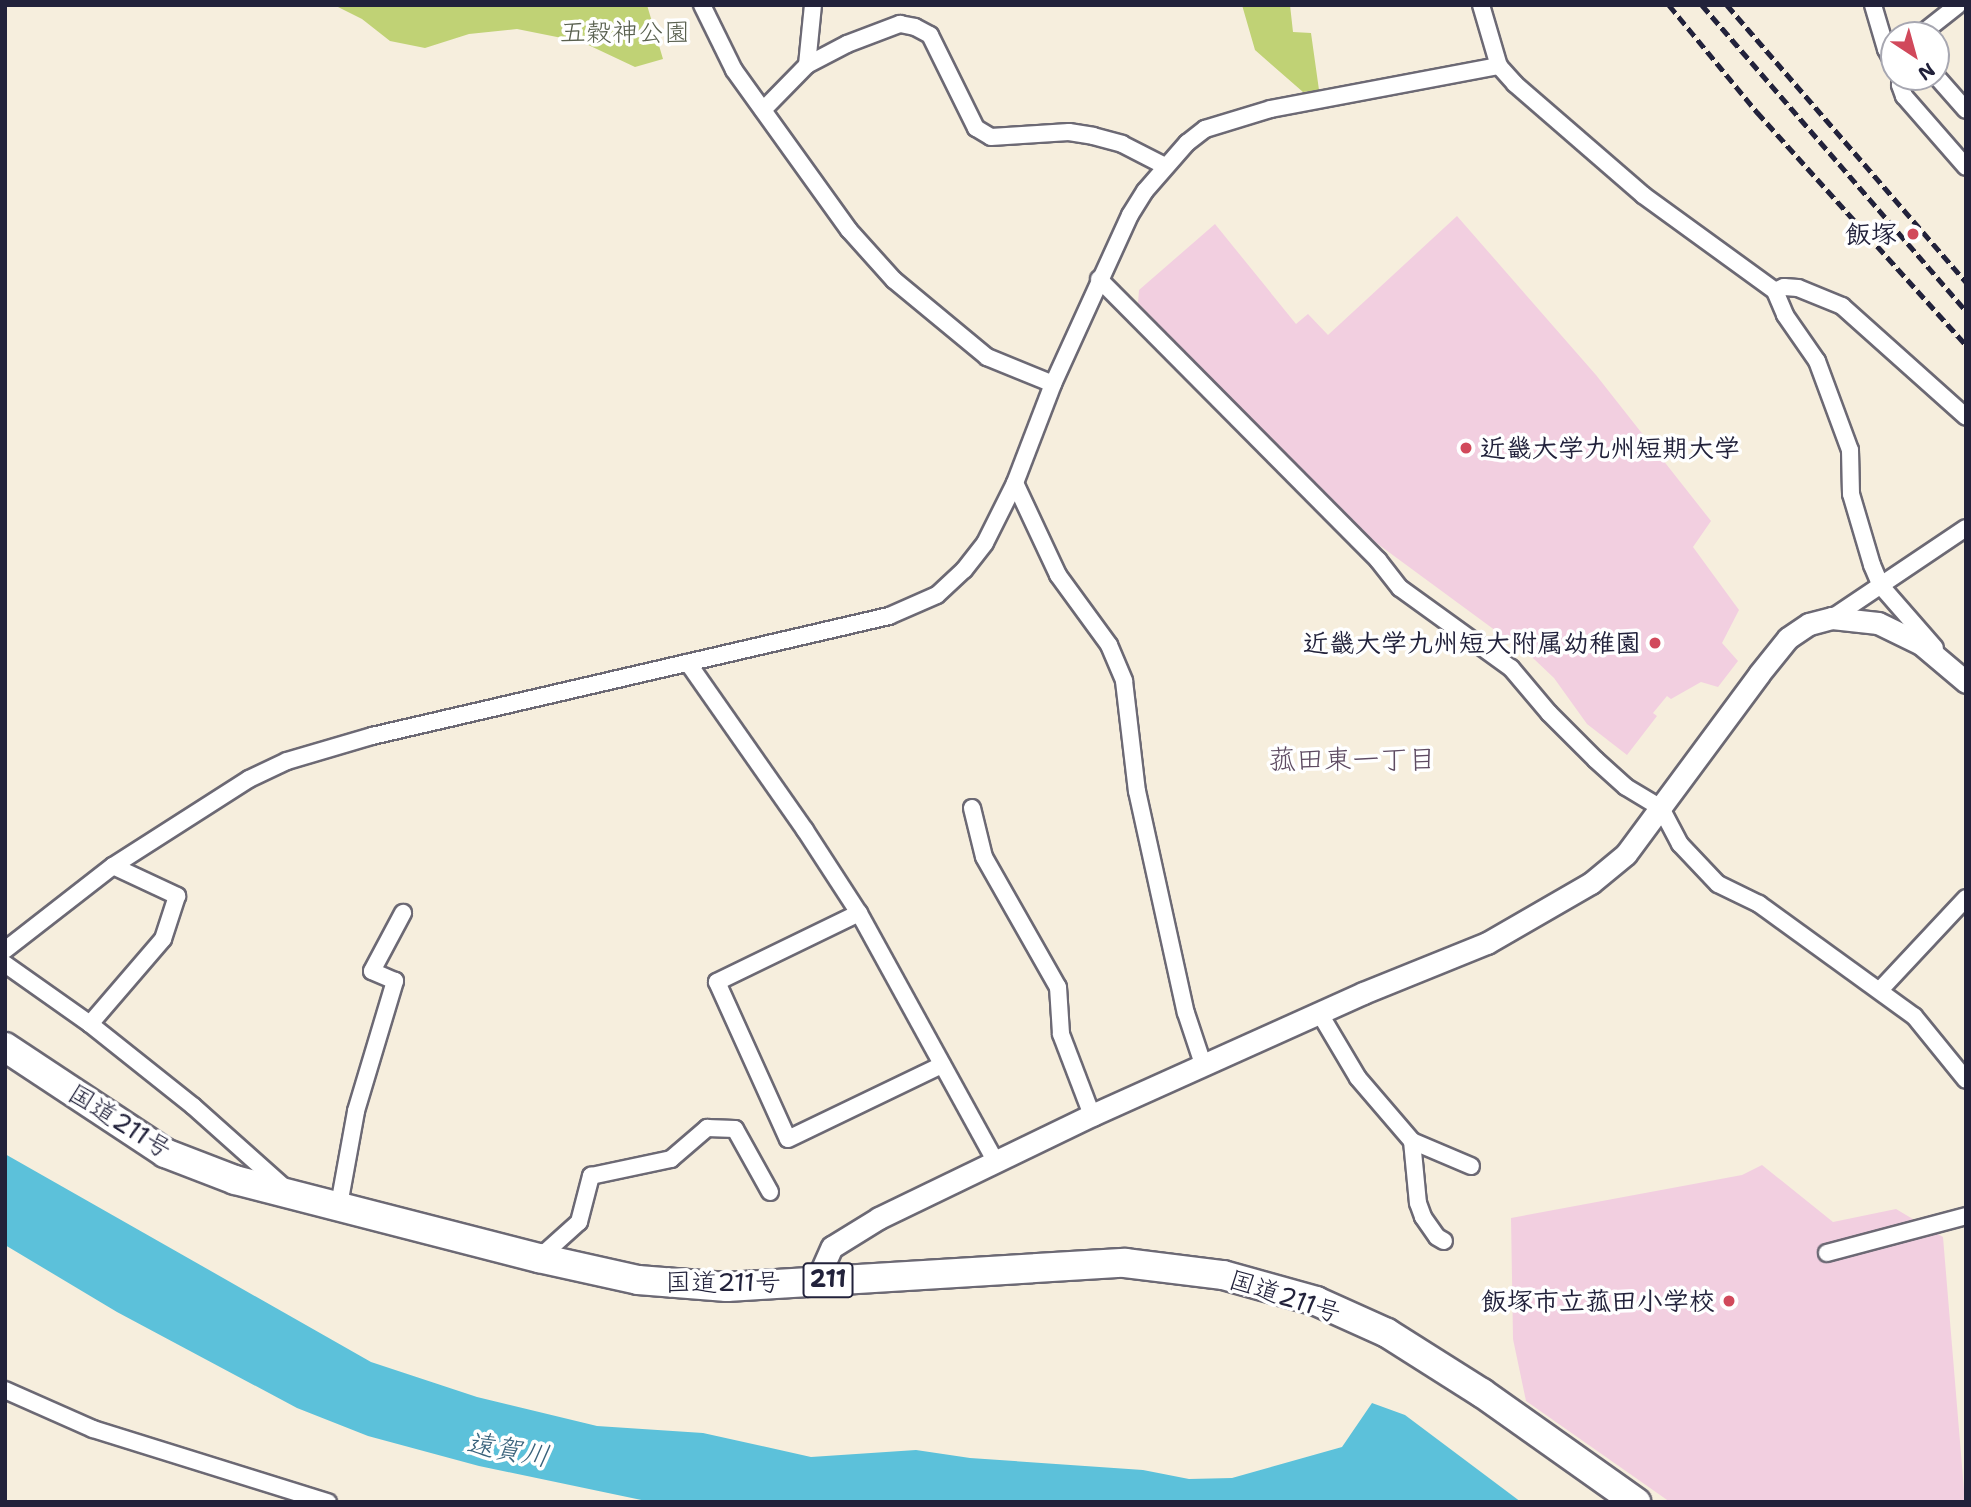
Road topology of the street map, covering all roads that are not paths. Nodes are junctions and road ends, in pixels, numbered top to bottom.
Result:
1 (702, 5) edge
2 (813, 5) edge
3 (828, 5) edge
4 (1481, 5) edge
5 (1873, 5) edge
6 (1958, 5) edge
7 (1938, 21) edge
8 (811, 22) junction
9 (1880, 29) edge
10 (807, 65) junction
11 (1499, 66) junction
12 (1902, 91) edge
13 (1949, 91) edge
14 (763, 110) junction
15 (1966, 110) edge
16 (1165, 166) junction
17 (1966, 167) edge
18 (1099, 279) junction
19 (1775, 291) junction
20 (1053, 384) junction
21 (1966, 417) edge
22 (1015, 483) junction
23 (1966, 528) edge
24 (1881, 586) junction
25 (1832, 618) junction
26 (688, 663) junction
27 (1961, 678) edge
28 (972, 808) dead end
29 (1661, 808) junction
30 (113, 866) junction
31 (1966, 898) edge
32 (403, 913) dead end
33 (859, 913) junction
34 (5, 950) edge
35 (5, 964) edge
36 (1880, 990) junction
37 (1320, 1014) junction
38 (90, 1024) junction
39 (5, 1047) edge
40 (942, 1065) junction
41 (1204, 1067) junction
42 (1966, 1080) edge
43 (1092, 1115) junction
44 (1412, 1141) junction
45 (995, 1160) junction
46 (1471, 1166) dead end
47 (770, 1192) dead end
48 (294, 1196) junction
49 (339, 1205) junction
50 (1966, 1216) edge
51 (1444, 1241) dead end
52 (1827, 1254) dead end
53 (539, 1258) junction
54 (817, 1280) junction
55 (5, 1390) edge
56 (328, 1502) edge
57 (1636, 1502) edge

1 - 14 street
2 - 8 street
3 - 8 street
4 - 11 street
5 - 9 street
6 - 7 street
8 - 10 street
10 - 14 street
10 - 16 street
11 - 16 street
11 - 19 street
12 - 17 street
13 - 15 street
14 - 20 street
16 - 18 street
18 - 20 street
18 - 29 street
19 - 21 street
19 - 24 street
20 - 22 street
22 - 26 street
22 - 41 street
23 - 24 street
24 - 25 street
24 - 27 street
25 - 27 street
25 - 29 street
26 - 30 street
26 - 33 street
28 - 43 street
29 - 36 street
29 - 37 street
30 - 34 street
30 - 38 street
31 - 36 street
32 - 49 street
33 - 40 street
33 - 40 street
35 - 38 street
36 - 42 street
37 - 41 street
37 - 44 street
38 - 48 street
39 - 48 highway, 国道211号 / 211
40 - 45 street
41 - 43 street
43 - 45 street
44 - 46 street
44 - 51 street
45 - 54 street
47 - 53 street
48 - 49 highway, 国道211号 / 211
49 - 53 highway, 国道211号 / 211
50 - 52 street
53 - 54 highway, 国道211号 / 211
54 - 57 highway, 国道211号 / 211
55 - 56 street

